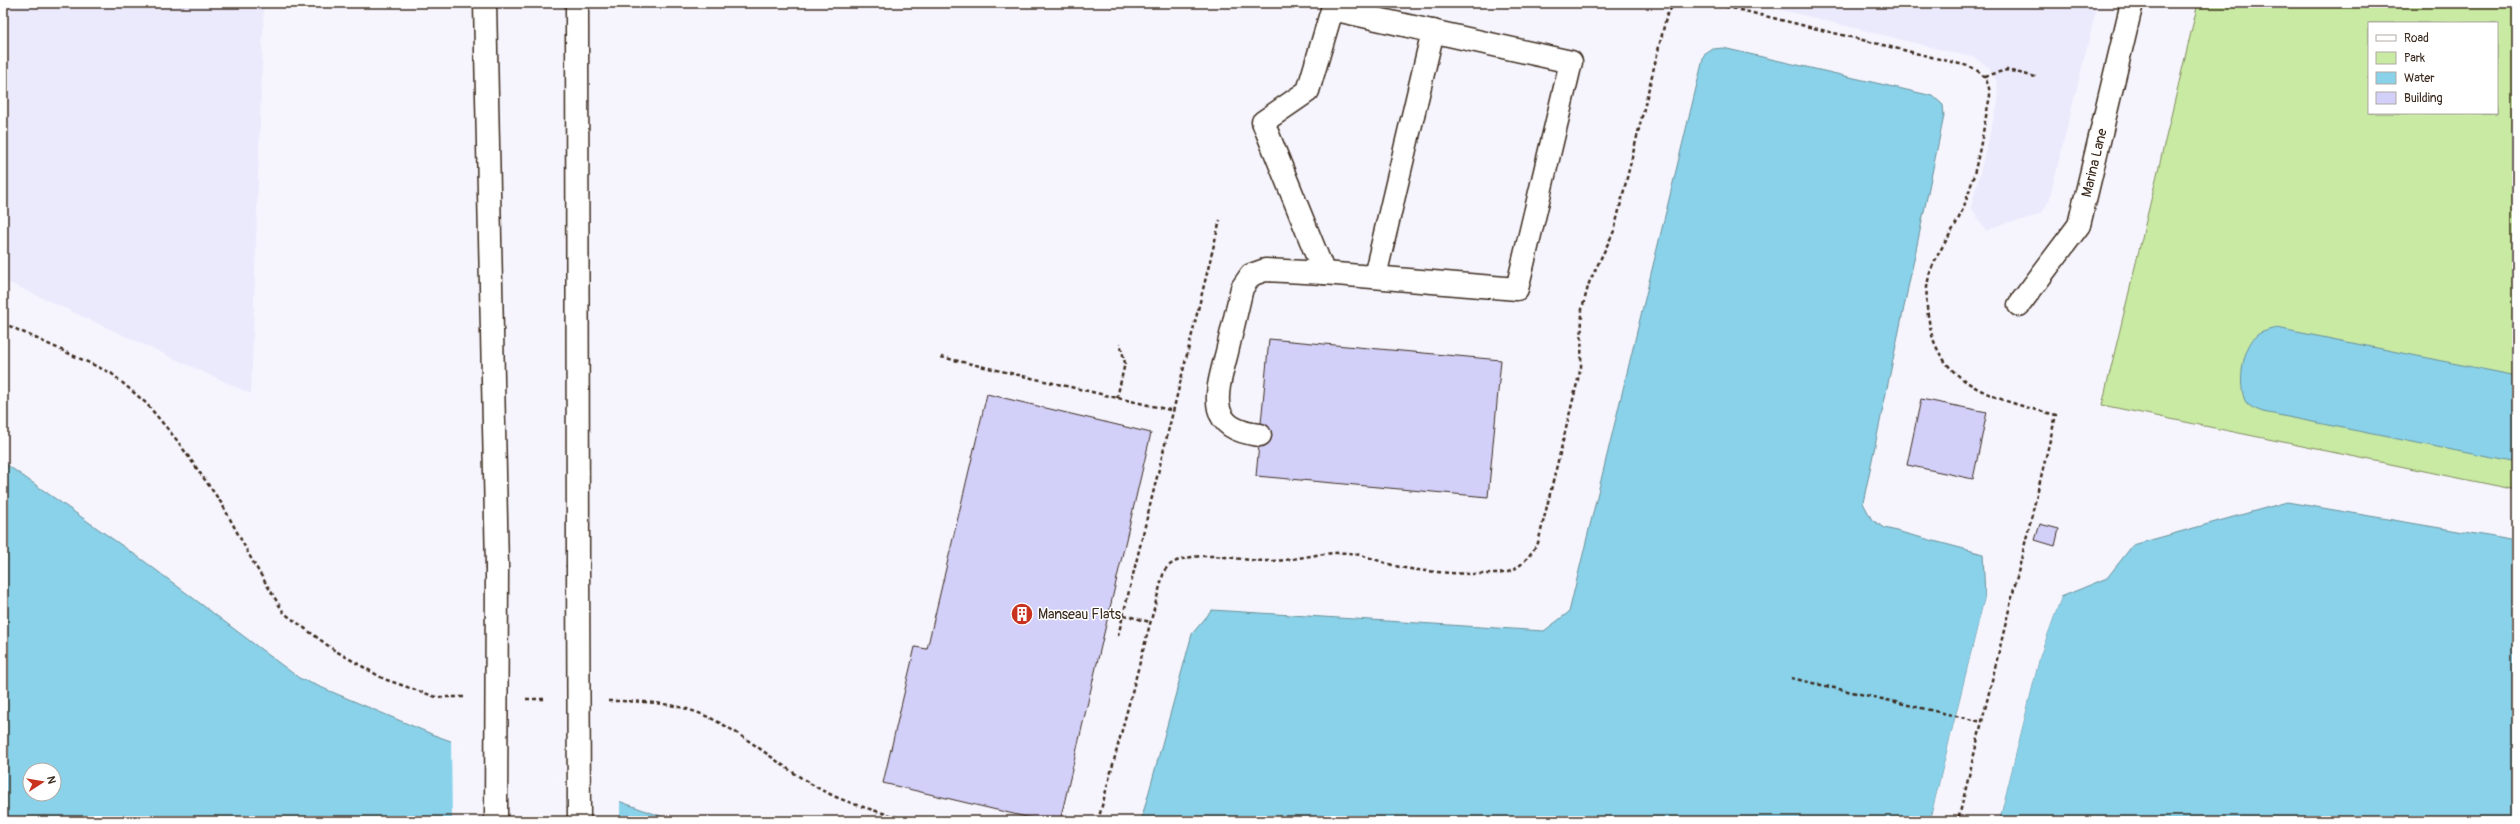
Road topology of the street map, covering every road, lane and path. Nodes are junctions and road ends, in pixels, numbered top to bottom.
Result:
1 (485, 3) edge
2 (577, 3) edge
3 (1675, 3) edge
4 (1712, 3) edge
5 (2132, 3) edge
6 (1333, 6) edge
7 (1433, 31) junction
8 (1984, 76) junction
9 (2036, 77) dead end
10 (1220, 220) dead end
11 (1324, 273) junction
12 (1375, 276) junction
13 (2019, 305) dead end
14 (3, 323) edge
15 (1120, 343) dead end
16 (941, 357) dead end
17 (1117, 398) junction
18 (1174, 411) junction
19 (1260, 435) dead end
20 (1124, 615) junction
21 (1150, 622) junction
22 (1118, 636) dead end
23 (1790, 678) dead end
24 (467, 697) dead end
25 (522, 699) dead end
26 (553, 699) dead end
27 (607, 701) dead end
28 (1982, 722) junction
29 (496, 821) edge
30 (579, 821) edge
31 (909, 821) edge
32 (1098, 821) edge
33 (1958, 821) edge

1 - 29 main road, bridge
2 - 30 main road, bridge
3 - 21 path
4 - 8 path
5 - 13 main road, Marina Lane
6 - 7 main road
6 - 11 main road
7 - 12 main road
7 - 12 main road
8 - 9 path
8 - 28 path
10 - 18 path
11 - 12 main road
11 - 19 main road
14 - 24 path
15 - 17 path
16 - 17 path
17 - 18 path
18 - 20 path
20 - 21 path
20 - 22 path
21 - 32 path
23 - 28 path
25 - 26 path
27 - 31 path
28 - 33 path

